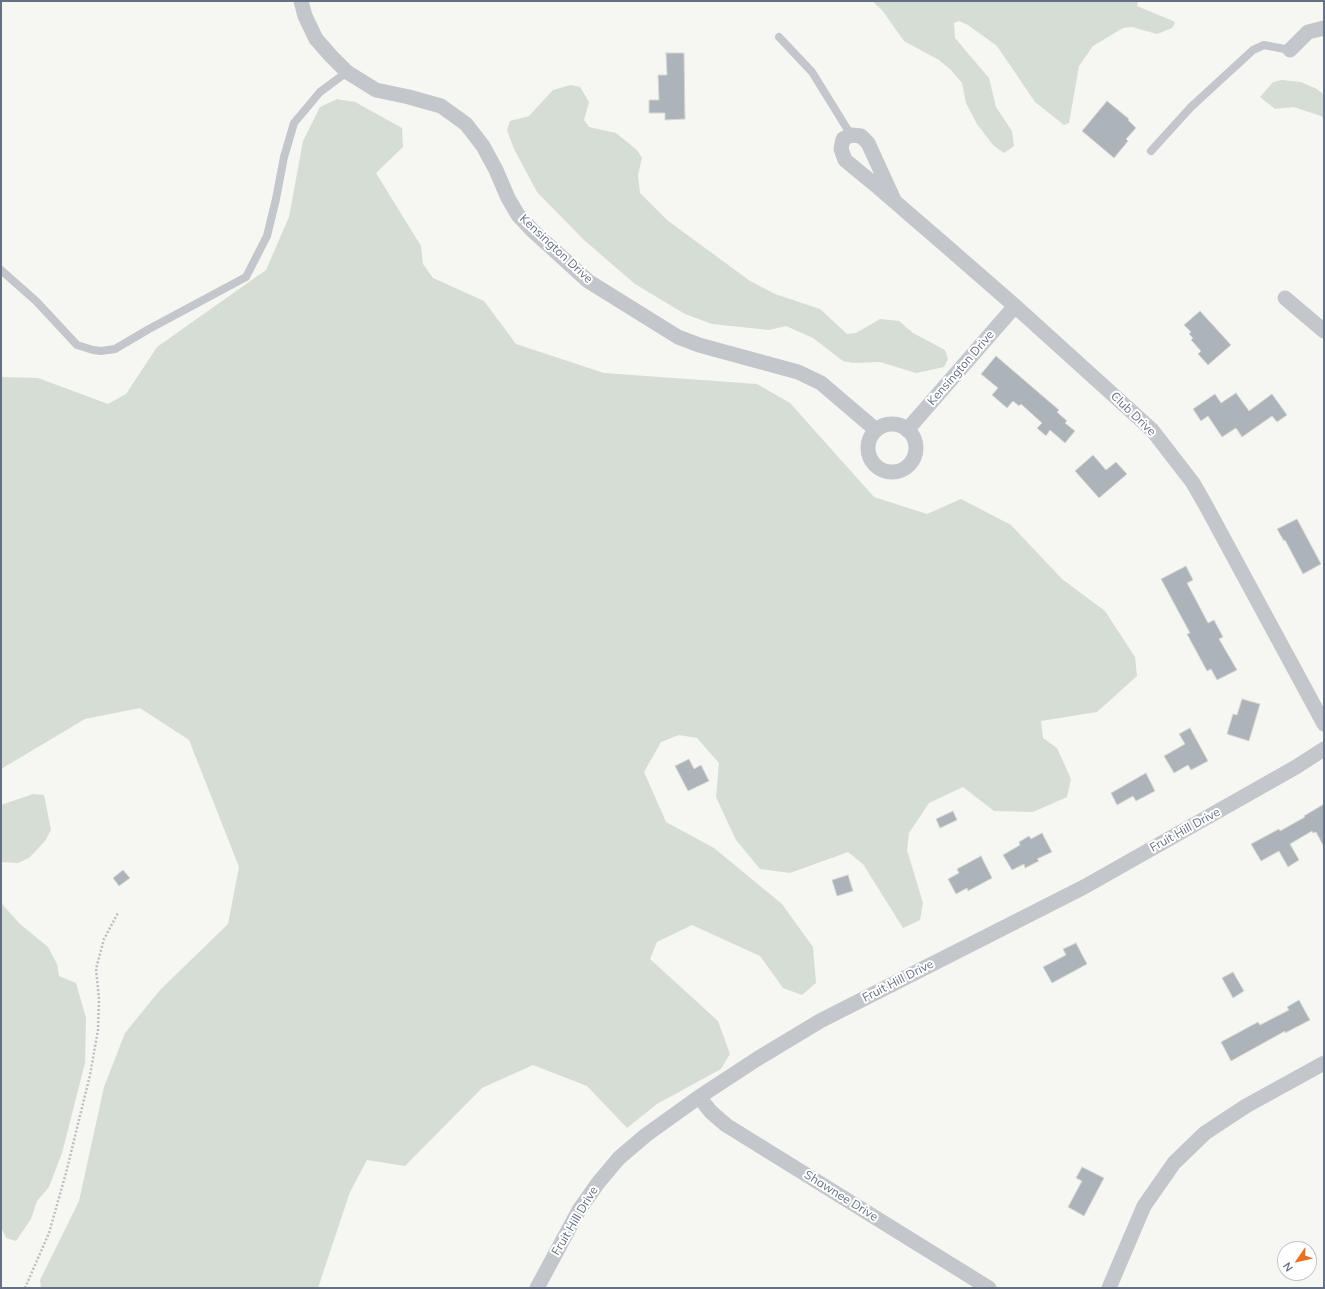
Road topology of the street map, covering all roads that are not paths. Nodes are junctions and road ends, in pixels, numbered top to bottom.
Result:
1 (301, 1) edge
2 (1324, 28) edge
3 (779, 38) dead end
4 (1290, 50) joint
5 (347, 72) junction
6 (852, 135) junction
7 (1151, 151) dead end
8 (895, 202) junction
9 (1, 270) edge
10 (1285, 298) dead end
11 (1015, 306) junction
12 (1324, 331) edge
13 (876, 430) junction
14 (907, 430) junction
15 (1324, 724) edge
16 (1324, 749) edge
17 (1324, 1063) edge
18 (699, 1097) junction
19 (537, 1288) edge
20 (989, 1288) edge
21 (1109, 1288) edge

1 - 5 street, Kensington Drive
2 - 4 street
3 - 6 lane
4 - 7 lane
5 - 9 lane
5 - 13 street, Kensington Drive
6 - 8 street, Club Drive
6 - 8 street, Club Drive
8 - 11 street, Club Drive
10 - 12 street
11 - 14 street, Kensington Drive
11 - 15 street, Club Drive
13 - 14 street
13 - 14 street
16 - 18 street, Fruit Hill Drive
17 - 21 street
18 - 19 street, Fruit Hill Drive
18 - 20 street, Shawnee Drive

